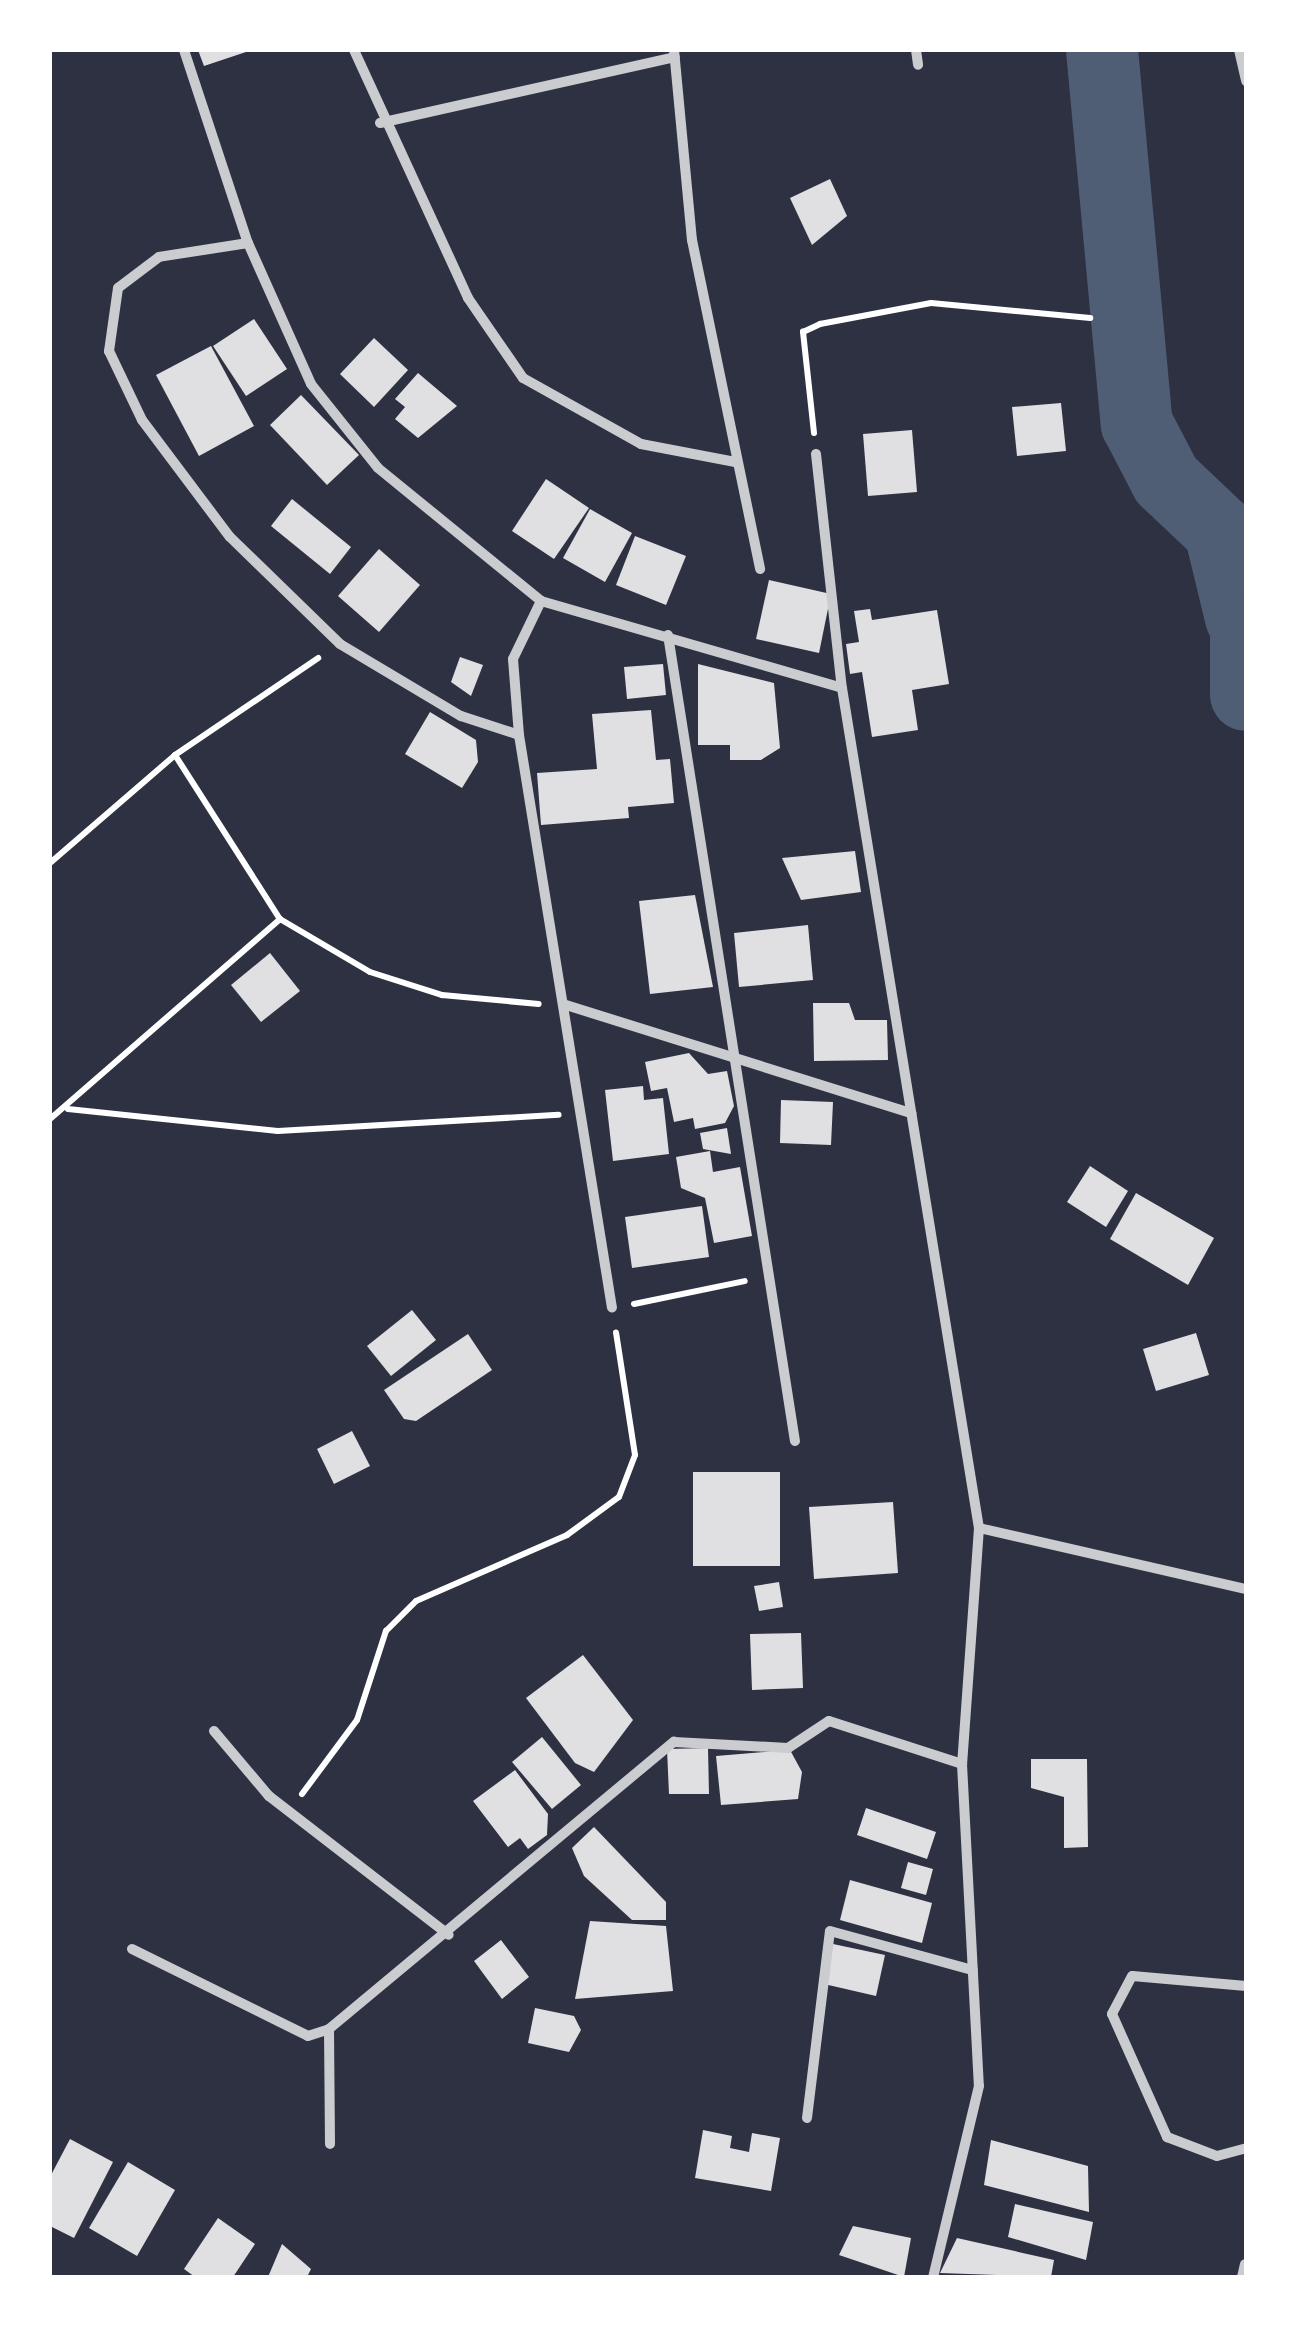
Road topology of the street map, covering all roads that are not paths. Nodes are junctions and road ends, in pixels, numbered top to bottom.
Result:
1 (184, 50) edge
2 (354, 50) edge
3 (916, 50) edge
4 (1239, 50) edge
5 (675, 54) edge
6 (918, 65) dead end
7 (1246, 81) edge
8 (380, 123) junction
9 (248, 243) junction
10 (816, 454) road end
11 (735, 462) junction
12 (760, 569) dead end
13 (541, 601) junction
14 (668, 635) junction
15 (842, 688) junction
16 (519, 735) junction
17 (566, 1005) junction
18 (739, 1056) junction
19 (911, 1113) junction
20 (612, 1308) road end
21 (795, 1441) dead end
22 (980, 1528) junction
23 (1246, 1589) edge
24 (214, 1731) dead end
25 (962, 1764) junction
26 (449, 1935) junction
27 (132, 1949) dead end
28 (973, 1970) junction
29 (1246, 1986) edge
30 (330, 2030) junction
31 (807, 2118) dead end
32 (330, 2144) dead end
33 (1246, 2148) edge
34 (1245, 2264) edge
35 (934, 2277) edge
36 (1242, 2277) edge

1 - 9 street
2 - 8 street
3 - 6 street
4 - 7 street
5 - 8 street
5 - 11 street
8 - 11 street
9 - 13 street
9 - 16 street
10 - 15 street
11 - 12 street
13 - 14 street
13 - 16 street
14 - 15 street
14 - 18 street
15 - 19 street
16 - 17 street
17 - 18 street
17 - 20 street
18 - 19 street
18 - 21 street
19 - 22 street
22 - 23 street
22 - 25 street
24 - 26 street
25 - 26 street
25 - 28 street
26 - 30 street
27 - 30 street
28 - 31 street
28 - 35 street
29 - 33 street
30 - 32 street
34 - 36 street

